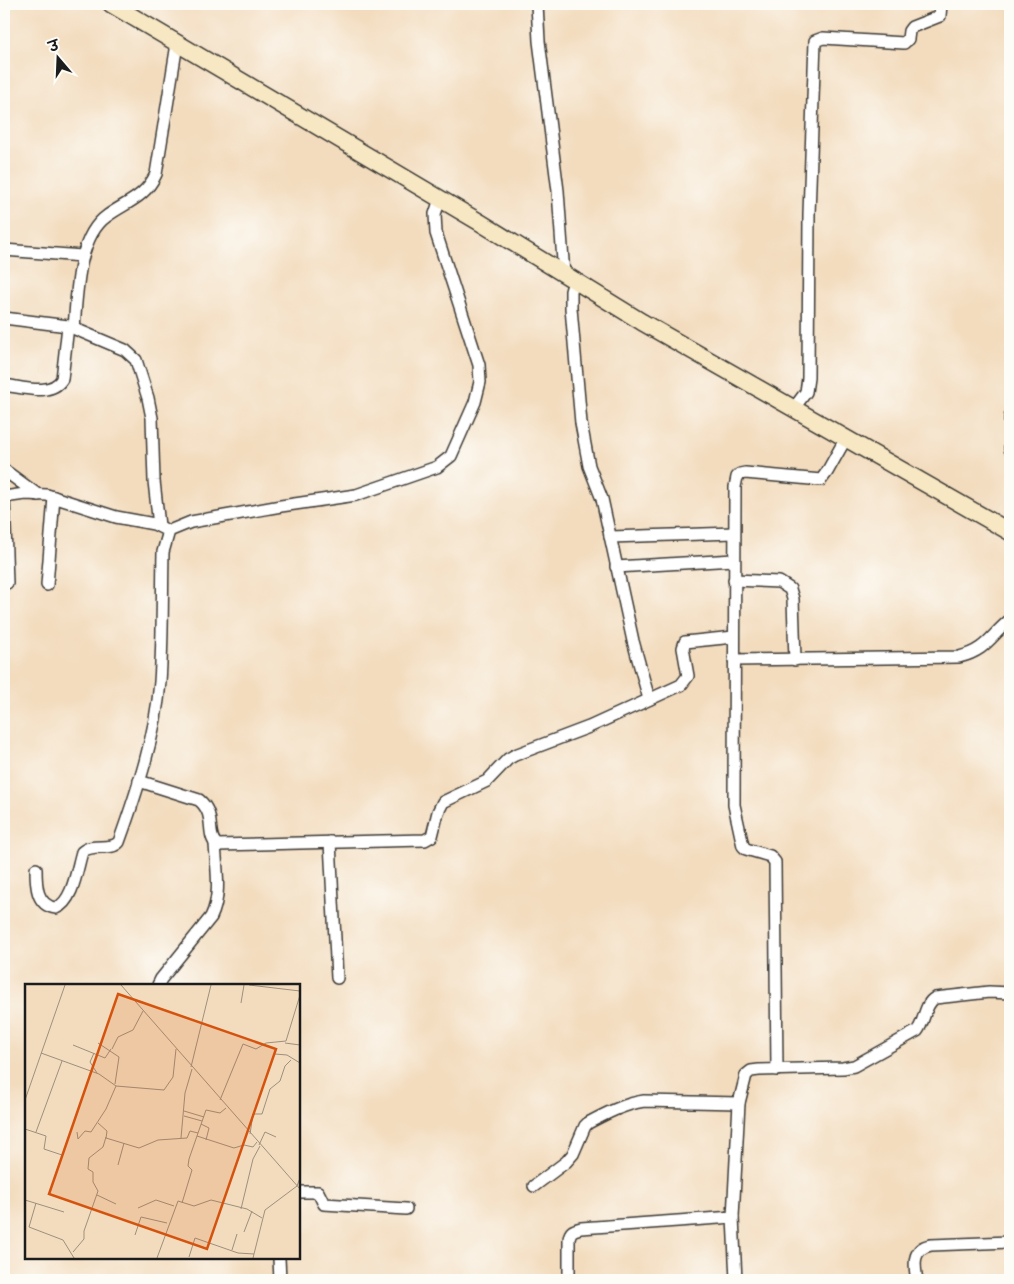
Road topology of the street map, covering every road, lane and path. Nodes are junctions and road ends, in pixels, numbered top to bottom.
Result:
1 (111, 4) edge
2 (537, 4) edge
3 (941, 4) edge
4 (178, 44) junction
5 (440, 199) junction
6 (4, 250) edge
7 (82, 256) junction
8 (569, 278) junction
9 (4, 318) edge
10 (71, 327) junction
11 (4, 385) edge
12 (794, 408) junction
13 (1010, 417) edge
14 (846, 438) junction
15 (1010, 449) edge
16 (4, 470) edge
17 (38, 495) junction
18 (4, 496) edge
19 (54, 497) junction
20 (164, 529) junction
21 (1010, 532) edge
22 (734, 533) junction
23 (610, 537) junction
24 (734, 560) junction
25 (616, 567) junction
26 (734, 580) junction
27 (7, 583) dead end
28 (47, 585) dead end
29 (1010, 620) edge
30 (734, 637) junction
31 (734, 660) junction
32 (795, 660) junction
33 (649, 699) junction
34 (139, 781) junction
35 (330, 842) junction
36 (214, 843) junction
37 (36, 869) dead end
38 (337, 978) dead end
39 (158, 984) edge
40 (1010, 993) edge
41 (777, 1070) junction
42 (739, 1103) junction
43 (534, 1186) dead end
44 (300, 1192) edge
45 (406, 1209) dead end
46 (733, 1216) junction
47 (1010, 1242) edge
48 (279, 1259) edge
49 (280, 1280) edge
50 (569, 1280) edge
51 (736, 1280) edge
52 (917, 1280) edge

1 - 4 main road
2 - 8 street
3 - 12 street
4 - 5 main road
4 - 7 street
5 - 8 main road
5 - 20 street
6 - 7 street
7 - 10 street
8 - 12 main road
8 - 23 street
9 - 10 street
10 - 11 street
10 - 20 street
12 - 14 main road
13 - 15 street
14 - 21 main road
14 - 22 street
16 - 17 street
17 - 18 street
17 - 19 street
18 - 27 street
19 - 20 street
19 - 28 street
20 - 34 street
22 - 23 street
22 - 24 street
23 - 25 street
24 - 25 street
24 - 26 street
25 - 33 street
26 - 30 street
26 - 32 street
29 - 32 street
30 - 31 street
30 - 33 street
31 - 32 street
31 - 41 street
33 - 35 street
34 - 36 street
34 - 37 street
35 - 36 street
35 - 38 street
36 - 39 street
40 - 41 street
41 - 42 street
42 - 43 street
42 - 46 street
44 - 45 street
46 - 50 street
46 - 51 street
47 - 52 street
48 - 49 street

